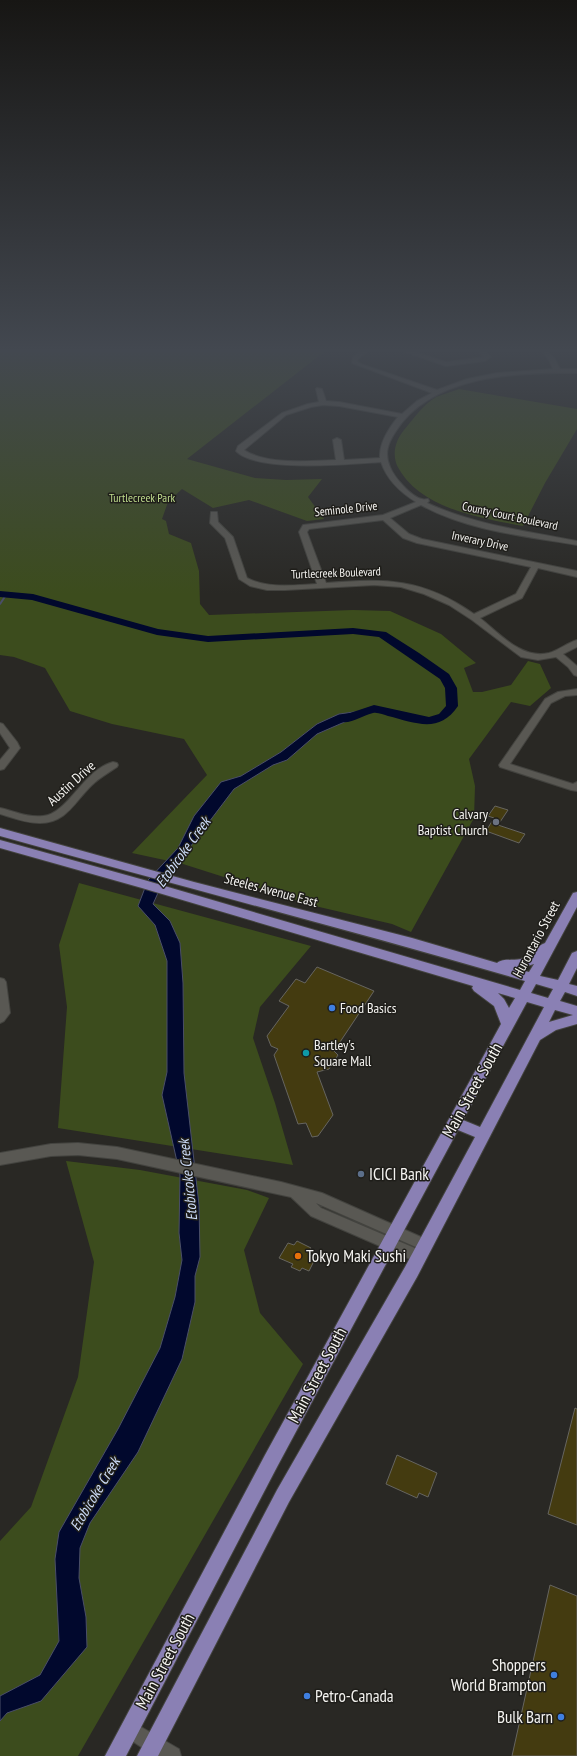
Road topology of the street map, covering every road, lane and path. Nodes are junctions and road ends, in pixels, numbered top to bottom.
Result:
1 (264, 430) edge
2 (393, 430) edge
3 (337, 440) dead end
4 (383, 460) junction
5 (340, 461) junction
6 (423, 502) junction
7 (214, 514) dead end
8 (385, 517) junction
9 (577, 543) edge
10 (536, 565) junction
11 (577, 574) edge
12 (322, 585) junction
13 (474, 617) junction
14 (577, 643) edge
15 (558, 654) junction
16 (577, 673) edge
17 (577, 692) edge
18 (0, 726) edge
19 (114, 766) dead end
20 (0, 767) edge
21 (577, 785) edge
22 (0, 811) edge
23 (0, 832) edge
24 (0, 844) edge
25 (117, 870) junction
26 (191, 891) junction
27 (577, 896) edge
28 (554, 940) junction
29 (577, 956) edge
30 (478, 962) junction
31 (533, 978) junction
32 (466, 980) junction
33 (0, 982) edge
34 (561, 986) junction
35 (577, 991) edge
36 (523, 996) junction
37 (552, 1004) junction
38 (577, 1011) edge
39 (0, 1018) edge
40 (577, 1019) edge
41 (508, 1026) junction
42 (534, 1039) junction
43 (454, 1123) junction
44 (483, 1134) junction
45 (0, 1159) edge
46 (391, 1238) junction
47 (422, 1251) junction
48 (129, 1728) junction
49 (150, 1750) edge
50 (116, 1756) edge
51 (172, 1756) edge

1 - 5 street
2 - 4 street
3 - 5 street
4 - 5 street
4 - 6 street, County Court Boulevard
6 - 8 street, Seminole Drive
6 - 9 street, County Court Boulevard
7 - 12 street, Turtlecreek Boulevard
8 - 10 street, Inverary Drive
8 - 12 street, Seminole Drive
10 - 11 street, Inverary Drive
10 - 13 street
12 - 13 street, Turtlecreek Boulevard
13 - 15 street, Turtlecreek Boulevard
14 - 15 street, Turtlecreek Boulevard
15 - 16 street
17 - 21 street
18 - 20 street
19 - 22 street, Austin Drive
23 - 25 main road, Steeles Avenue East
24 - 25 main road, Steeles Avenue East
25 - 26 main road, Steeles Avenue East
26 - 30 main road, Steeles Avenue East
26 - 32 main road, Steeles Avenue East
27 - 28 main road, Hurontario Street
28 - 30 main road
28 - 31 main road, Hurontario Street
29 - 34 main road
30 - 31 main road, Steeles Avenue East
31 - 34 main road, Steeles Avenue East
31 - 36 main road, Hurontario Street
32 - 36 main road, Steeles Avenue East
32 - 41 main road
33 - 39 street
34 - 35 main road, Steeles Avenue East
34 - 37 main road
36 - 37 main road, Steeles Avenue East
36 - 41 main road, Main Street South
37 - 38 main road, Steeles Avenue East
37 - 42 main road, Main Street South
40 - 42 main road
41 - 43 main road, Main Street South
42 - 44 main road, Main Street South
43 - 44 main road
43 - 46 main road, Main Street South
44 - 47 main road, Main Street South
45 - 46 street
46 - 47 street
46 - 48 main road, Main Street South
47 - 49 main road, Main Street South
48 - 49 street
48 - 50 main road, Main Street South
49 - 51 street

